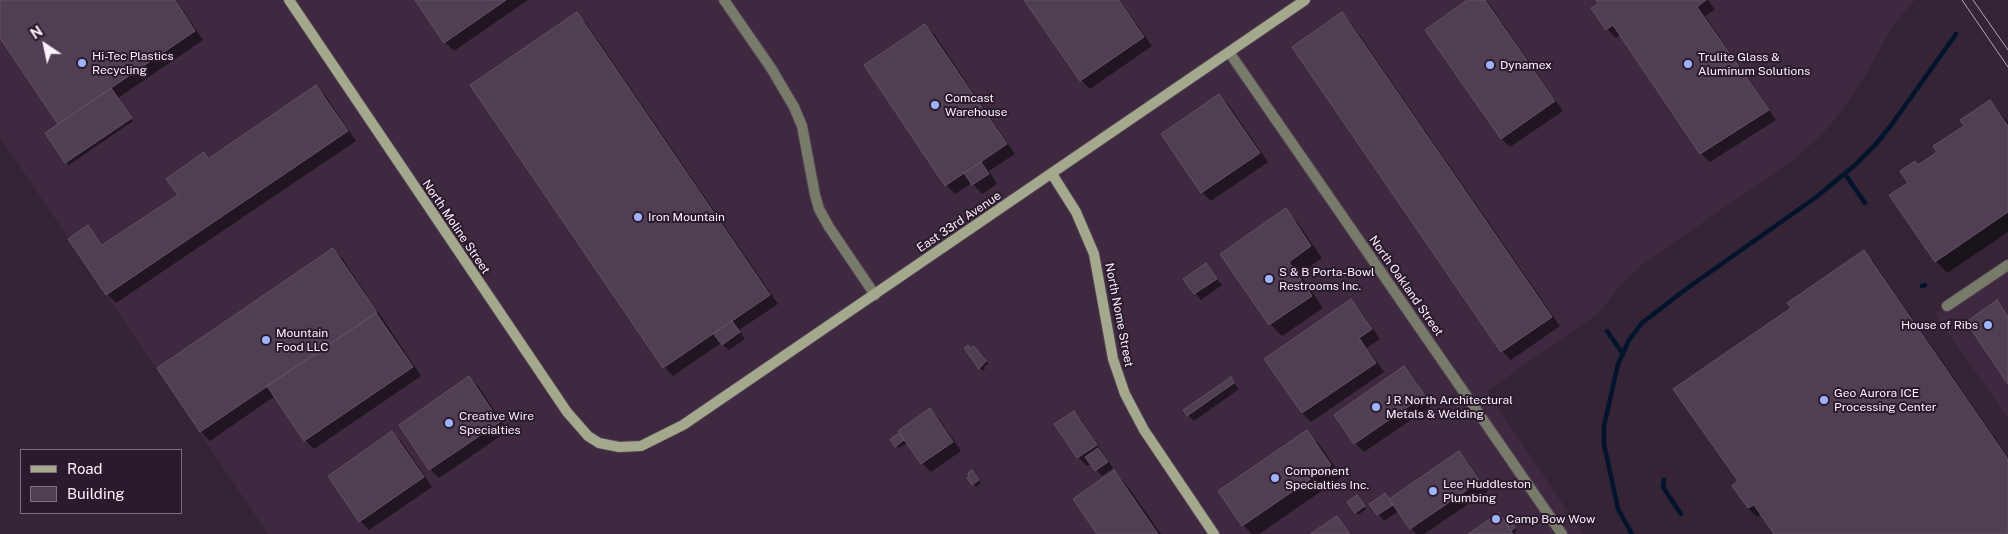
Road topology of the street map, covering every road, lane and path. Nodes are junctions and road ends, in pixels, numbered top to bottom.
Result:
1 (289, 0) edge
2 (724, 0) edge
3 (1305, 0) edge
4 (1229, 52) junction
5 (1052, 174) junction
6 (2008, 265) edge
7 (874, 294) junction
8 (1947, 306) dead end
9 (619, 447) joint
10 (1214, 534) edge
11 (1562, 534) edge

1 - 9 street, North Moline Street
2 - 7 street
3 - 4 street, East 33rd Avenue
4 - 5 street, East 33rd Avenue
4 - 11 street, North Oakland Street
5 - 7 street, East 33rd Avenue
5 - 10 street, North Nome Street
6 - 8 street
7 - 9 street, East 33rd Avenue

